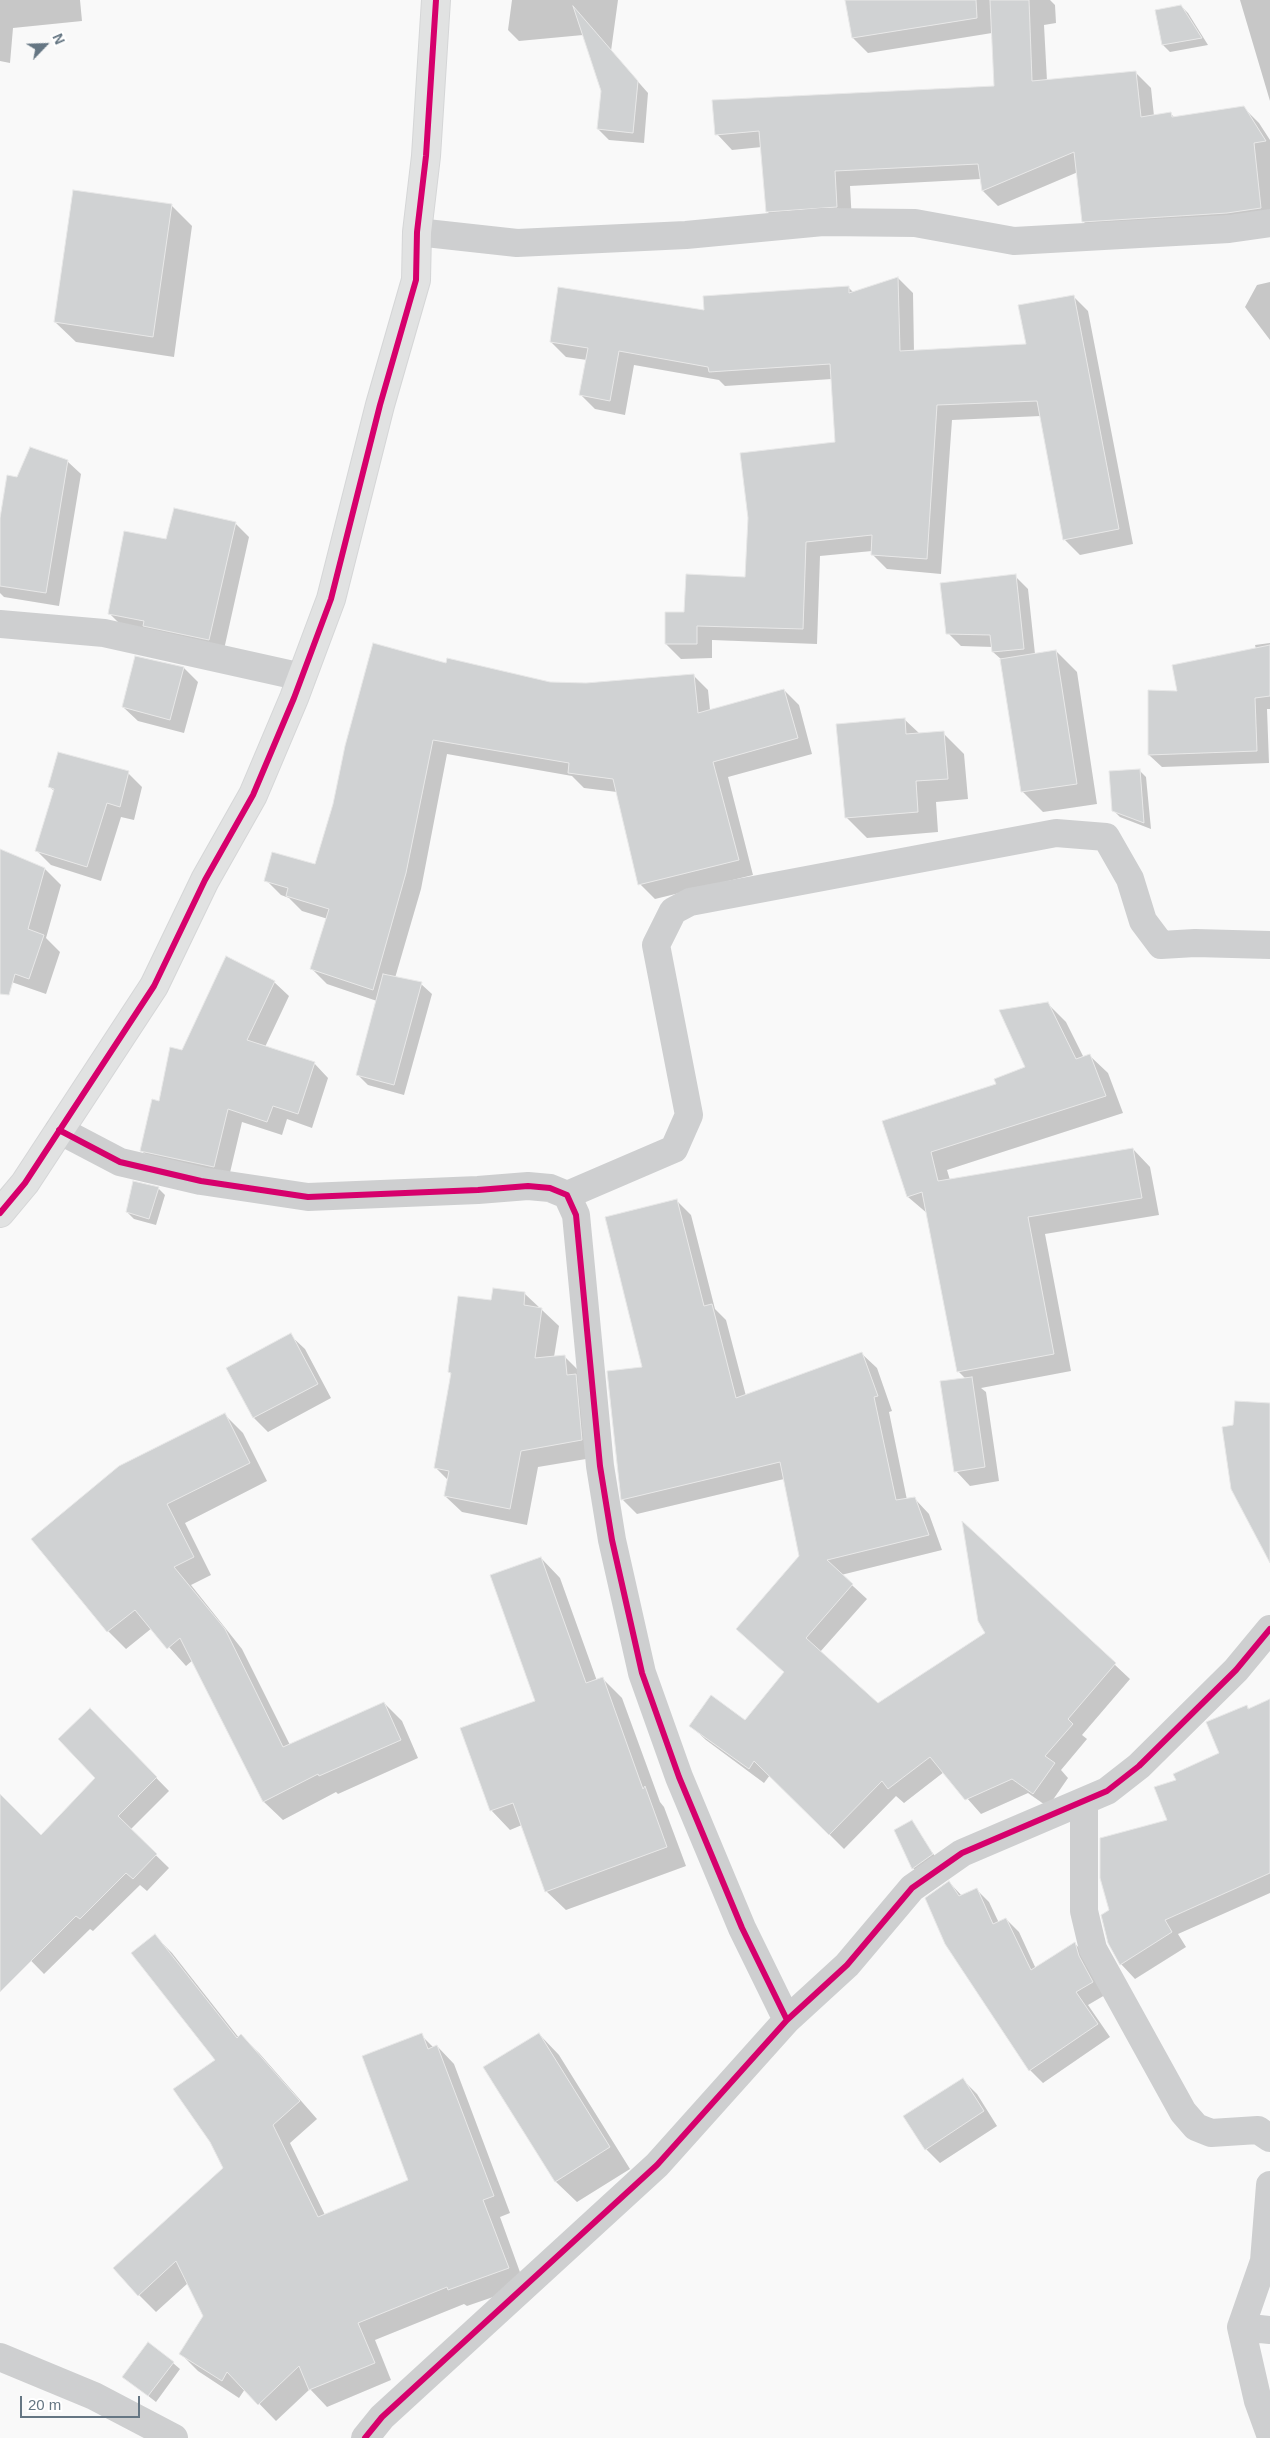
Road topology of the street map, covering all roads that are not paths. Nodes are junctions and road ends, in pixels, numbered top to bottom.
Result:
1 (436, 0) edge
2 (1270, 223) edge
3 (417, 232) junction
4 (0, 624) edge
5 (302, 677) junction
6 (1270, 945) edge
7 (59, 1130) junction
8 (566, 1195) junction
9 (0, 1213) edge
10 (1270, 1629) edge
11 (1084, 1802) junction
12 (788, 2020) junction
13 (1270, 2138) edge
14 (1270, 2185) edge
15 (1241, 2327) junction
16 (1270, 2330) edge
17 (0, 2357) edge
18 (1270, 2434) edge
19 (174, 2438) edge
20 (364, 2438) edge

1 - 3 street
2 - 3 street
3 - 5 street
4 - 5 street
5 - 7 street
6 - 8 street
7 - 8 street
7 - 9 street
8 - 12 street
10 - 11 street
11 - 12 street
11 - 13 street
12 - 20 street
14 - 15 street
15 - 16 street
15 - 18 street
17 - 19 street

